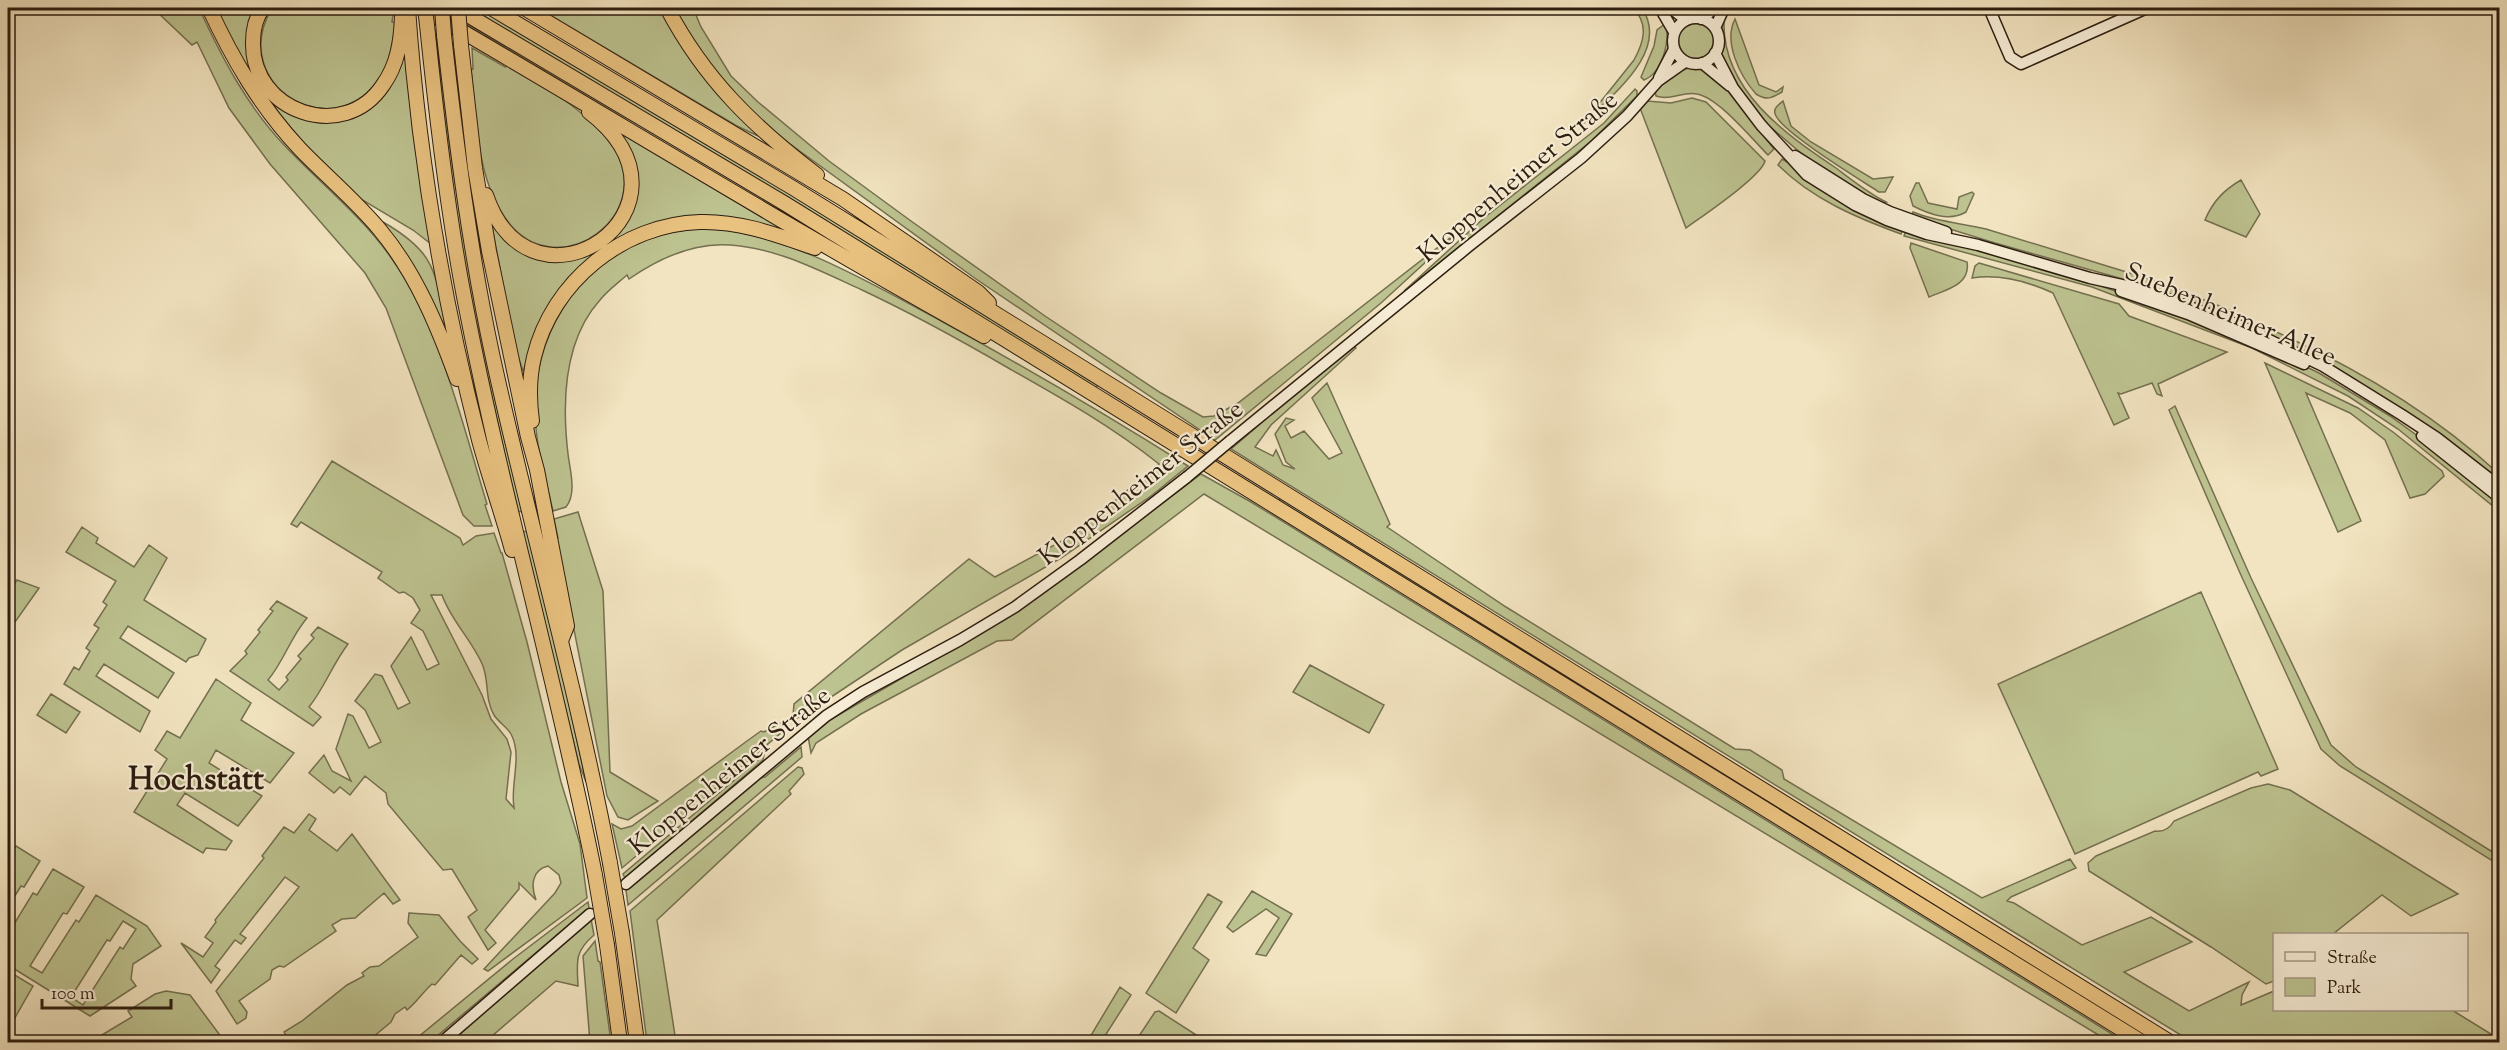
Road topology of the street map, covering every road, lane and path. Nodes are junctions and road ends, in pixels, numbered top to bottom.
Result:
1 (209, 8) edge
2 (263, 8) edge
3 (424, 8) edge
4 (442, 8) edge
5 (457, 8) edge
6 (491, 8) edge
7 (524, 8) edge
8 (667, 8) edge
9 (1660, 8) edge
10 (1671, 8) edge
11 (1715, 8) edge
12 (1724, 8) edge
13 (1989, 8) edge
14 (2147, 8) edge
15 (406, 10) edge
16 (1701, 19) junction
17 (1686, 20) junction
18 (1715, 28) junction
19 (1674, 32) junction
20 (1674, 49) junction
21 (1715, 53) junction
22 (1685, 62) junction
23 (1701, 63) junction
24 (1658, 81) junction
25 (1733, 88) junction
26 (566, 90) junction
27 (475, 168) junction
28 (843, 199) junction
29 (837, 255) junction
30 (2090, 278) junction
31 (1012, 325) junction
32 (1033, 357) junction
33 (480, 444) junction
34 (537, 471) junction
35 (2499, 487) edge
36 (2499, 498) edge
37 (507, 515) junction
38 (561, 641) junction
39 (626, 884) dead end
40 (590, 914) dead end
41 (442, 1042) edge
42 (620, 1042) edge
43 (637, 1042) edge
44 (2142, 1042) edge
45 (2170, 1042) edge

1 - 33 highway
2 - 15 highway
3 - 26 highway
3 - 37 highway, bridge
4 - 38 highway, bridge
5 - 27 highway, bridge
5 - 32 highway
6 - 31 highway
7 - 28 highway
8 - 28 highway
9 - 19 main road
10 - 17 main road
11 - 16 main road
12 - 18 main road
13 - 14 main road
15 - 33 highway
16 - 17 main road
16 - 18 main road
17 - 19 main road
18 - 21 main road
19 - 20 main road
20 - 22 main road
20 - 24 main road, Kloppenheimer Straße
21 - 23 main road
21 - 25 main road, Suebenheimer Allee
22 - 23 main road
22 - 24 main road, Kloppenheimer Straße
23 - 25 main road, Suebenheimer Allee
24 - 39 main road, Kloppenheimer Straße, bridge
25 - 30 main road, Suebenheimer Allee
26 - 27 highway
26 - 29 highway
27 - 34 highway
28 - 31 highway
29 - 32 highway
29 - 34 highway
30 - 35 main road, Suebenheimer Allee
30 - 36 main road, Suebenheimer Allee
31 - 45 highway
32 - 44 highway
33 - 37 highway
34 - 38 highway
37 - 42 highway, bridge
38 - 43 highway, bridge
40 - 41 main road

